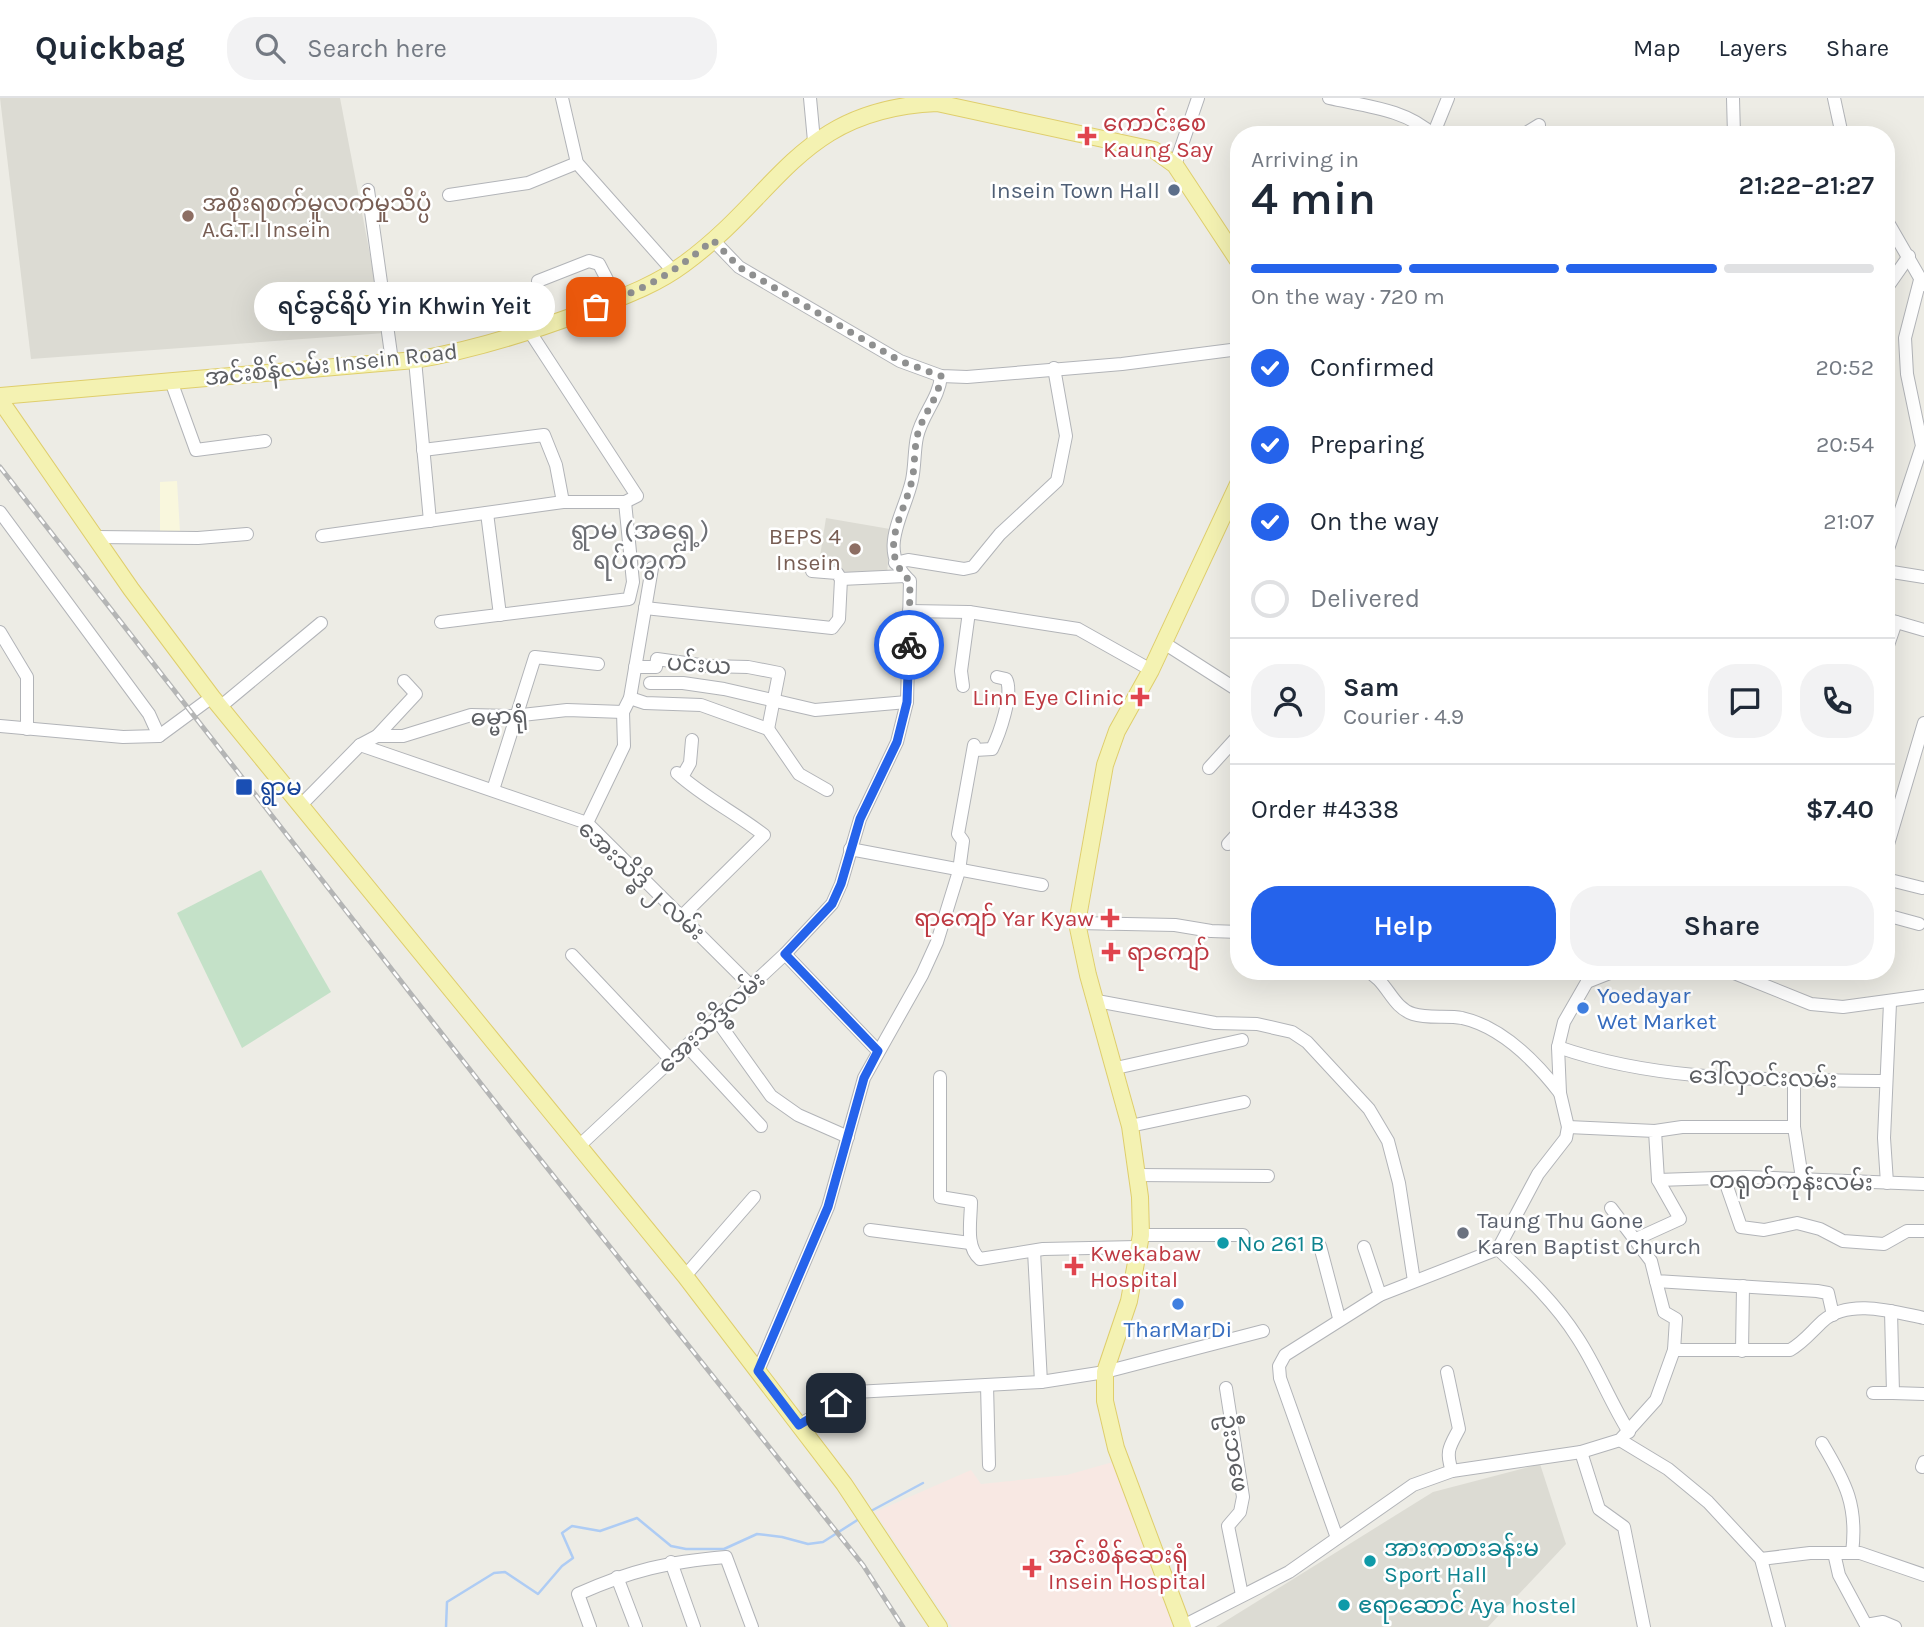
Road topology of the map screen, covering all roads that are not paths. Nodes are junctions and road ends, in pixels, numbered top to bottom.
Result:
1 (562, 98) edge
2 (810, 98) edge
3 (1198, 98) edge
4 (1329, 98) edge
5 (1448, 98) edge
6 (1733, 98) edge
7 (1834, 98) edge
8 (937, 101) edge
9 (890, 103) edge
10 (1423, 126) edge
11 (1437, 126) edge
12 (1734, 126) edge
13 (1840, 126) edge
14 (814, 141) junction
15 (577, 163) junction
16 (1175, 165) junction
17 (368, 190) dead end
18 (449, 195) dead end
19 (1895, 233) edge
20 (713, 240) junction
21 (1230, 248) edge
22 (1909, 256) junction
23 (673, 271) junction
24 (1895, 276) edge
25 (538, 281) dead end
26 (1922, 282) edge
27 (617, 299) junction
28 (530, 332) junction
29 (1230, 350) edge
30 (415, 360) junction
31 (392, 361) junction
32 (1054, 368) junction
33 (941, 376) junction
34 (170, 381) junction
35 (0, 398) edge
36 (265, 441) dead end
37 (423, 450) junction
38 (562, 502) junction
39 (625, 502) junction
40 (1230, 502) edge
41 (0, 512) edge
42 (487, 513) junction
43 (430, 521) junction
44 (1895, 528) edge
45 (247, 534) dead end
46 (322, 536) dead end
47 (95, 537) junction
48 (894, 562) junction
49 (652, 568) dead end
50 (811, 571) dead end
51 (1895, 572) edge
52 (905, 576) junction
53 (1924, 577) edge
54 (841, 579) junction
55 (645, 608) junction
56 (909, 611) junction
57 (969, 612) junction
58 (500, 615) junction
59 (1895, 621) edge
60 (441, 622) dead end
61 (321, 623) dead end
62 (1924, 630) edge
63 (0, 632) edge
64 (1164, 643) junction
65 (0, 653) edge
66 (16, 654) junction
67 (598, 664) dead end
68 (635, 667) junction
69 (1151, 670) junction
70 (997, 677) dead end
71 (404, 681) dead end
72 (650, 683) dead end
73 (963, 685) dead end
74 (1230, 685) edge
75 (630, 698) junction
76 (774, 700) junction
77 (216, 702) junction
78 (907, 702) junction
79 (623, 712) junction
80 (519, 715) junction
81 (1924, 723) edge
82 (0, 726) edge
83 (27, 729) junction
84 (768, 729) junction
85 (159, 736) junction
86 (377, 736) junction
87 (692, 740) dead end
88 (1230, 744) edge
89 (360, 745) junction
90 (1209, 768) dead end
91 (493, 790) junction
92 (827, 790) dead end
93 (301, 805) junction
94 (1895, 809) edge
95 (587, 822) junction
96 (850, 849) junction
97 (959, 871) junction
98 (1895, 881) edge
99 (1042, 885) dead end
100 (1922, 888) dead end
101 (683, 915) junction
102 (1895, 917) edge
103 (1077, 923) junction
104 (1919, 924) dead end
105 (1230, 932) edge
106 (785, 954) junction
107 (572, 955) dead end
108 (1381, 980) edge
109 (1584, 980) edge
110 (1751, 980) edge
111 (751, 986) junction
112 (1924, 996) edge
113 (1097, 1001) junction
114 (1890, 1003) junction
115 (716, 1019) junction
116 (1242, 1040) dead end
117 (687, 1046) junction
118 (1559, 1047) junction
119 (878, 1051) junction
120 (670, 1059) junction
121 (1116, 1068) junction
122 (940, 1077) dead end
123 (1794, 1080) junction
124 (1886, 1081) junction
125 (1560, 1093) junction
126 (1244, 1101) dead end
127 (761, 1126) dead end
128 (1130, 1126) junction
129 (1568, 1127) junction
130 (1794, 1127) junction
131 (1655, 1131) junction
132 (848, 1137) junction
133 (579, 1146) junction
134 (1137, 1175) junction
135 (1268, 1175) dead end
136 (1724, 1178) junction
137 (1802, 1178) junction
138 (1658, 1181) junction
139 (1887, 1183) junction
140 (1924, 1184) edge
141 (754, 1197) dead end
142 (1611, 1208) dead end
143 (870, 1230) dead end
144 (1924, 1231) edge
145 (1243, 1235) dead end
146 (1636, 1238) junction
147 (1139, 1241) junction
148 (970, 1243) junction
149 (1320, 1246) dead end
150 (1364, 1247) dead end
151 (1498, 1249) junction
152 (1034, 1251) junction
153 (685, 1276) junction
154 (1414, 1281) junction
155 (1656, 1282) junction
156 (1743, 1286) junction
157 (1380, 1295) junction
158 (1891, 1311) junction
159 (1833, 1315) junction
160 (1339, 1318) junction
161 (1924, 1318) edge
162 (1263, 1331) dead end
163 (1674, 1350) junction
164 (1742, 1351) junction
165 (758, 1371) junction
166 (1105, 1372) junction
167 (1447, 1372) dead end
168 (1041, 1382) junction
169 (988, 1385) junction
170 (1226, 1388) dead end
171 (1893, 1393) junction
172 (1873, 1394) dead end
173 (1924, 1394) edge
174 (799, 1425) junction
175 (1624, 1436) junction
176 (1822, 1443) dead end
177 (1581, 1452) junction
178 (989, 1465) dead end
179 (1452, 1471) junction
180 (1337, 1538) junction
181 (1834, 1553) junction
182 (1852, 1553) junction
183 (1761, 1559) junction
184 (671, 1562) junction
185 (1924, 1575) edge
186 (617, 1577) junction
187 (1242, 1595) junction
188 (1889, 1625) edge
189 (590, 1627) edge
190 (636, 1627) edge
191 (694, 1627) edge
192 (752, 1627) edge
193 (939, 1627) edge
194 (1183, 1627) edge
195 (1644, 1627) edge
196 (1779, 1627) edge

1 - 15 street
2 - 14 street
3 - 16 street
4 - 10 street
5 - 11 street
6 - 12 street
7 - 13 street
8 - 9 main road, အင်းစိန်လမ်း Insein Road
8 - 16 main road, အင်းစိန်လမ်း Insein Road
9 - 14 main road, အင်းစိန်လမ်း Insein Road
14 - 20 main road, အင်းစိန်လမ်း Insein Road
15 - 18 street
15 - 23 street
16 - 21 main road, အင်းစိန်လမ်း Insein Road
17 - 31 street
19 - 22 street
20 - 23 main road, အင်းစိန်လမ်း Insein Road
20 - 33 street
22 - 24 street
22 - 26 street
23 - 27 main road, အင်းစိန်လမ်း Insein Road
25 - 27 street
26 - 44 street
27 - 28 main road, အင်းစိန်လမ်း Insein Road
28 - 30 main road, အင်းစိန်လမ်း Insein Road
28 - 39 street
29 - 32 street
30 - 31 main road, အင်းစိန်လမ်း Insein Road
30 - 37 street
31 - 34 main road, အင်းစိန်လမ်း Insein Road
32 - 33 street
32 - 48 street
33 - 48 street
34 - 35 main road, အင်းစိန်လမ်း Insein Road
34 - 36 street
35 - 47 main road
37 - 38 street
37 - 43 street
38 - 39 street
38 - 42 street
39 - 58 street
40 - 64 main road
41 - 85 street
42 - 43 street
42 - 58 street
43 - 46 street
45 - 47 street
47 - 77 main road
48 - 52 street
49 - 55 street
50 - 54 street
51 - 53 street
52 - 54 street
52 - 56 street, အေးသိဒ္ဓိလမ်း
54 - 55 street
55 - 68 street
56 - 57 street
56 - 78 street, အေးသိဒ္ဓိလမ်း
57 - 69 street
57 - 73 street
58 - 60 street
59 - 62 street
61 - 77 street
63 - 66 street
64 - 69 main road
64 - 74 street
65 - 66 street
66 - 83 street
67 - 80 street
68 - 75 street
68 - 76 street, ပင်းယ
69 - 103 main road
70 - 97 street
71 - 86 street
72 - 76 street
75 - 79 street
75 - 84 street
76 - 78 street
76 - 84 street
77 - 85 street
77 - 93 main road
78 - 96 street, အေးသိဒ္ဓိလမ်း
79 - 80 street, ဓမ္မာရုံ
79 - 95 street
80 - 86 street, ဓမ္မာရုံ
80 - 91 street
81 - 94 street
82 - 83 street
83 - 85 street
84 - 92 street
86 - 89 street
87 - 101 street
88 - 90 street
89 - 91 street, အေးသိဒ္ဓိ ၂ လမ်း
89 - 93 street
91 - 95 street, အေးသိဒ္ဓိ ၂ လမ်း
93 - 133 main road
95 - 101 street, အေးသိဒ္ဓိ ၂ လမ်း
96 - 97 street
96 - 106 street, အေးသိဒ္ဓိလမ်း
97 - 99 street
97 - 119 street
98 - 100 street
101 - 111 street, အေးသိဒ္ဓိ ၂ လမ်း
102 - 104 street
103 - 105 street
103 - 113 main road
106 - 111 street, အေးသိဒ္ဓိလမ်း
106 - 119 street
107 - 120 street
108 - 125 street
109 - 118 street
110 - 114 street
111 - 115 street, အေးသိဒ္ဓိလမ်း
112 - 114 street
113 - 121 main road
113 - 154 street
114 - 124 street
115 - 117 street, အေးသိဒ္ဓိလမ်း
115 - 132 street
116 - 121 street
117 - 120 street, အေးသိဒ္ဓိလမ်း
117 - 127 street
118 - 123 street, ဒေါ်လှဝင်းလမ်း
118 - 125 street
119 - 132 street
120 - 133 street, အေးသိဒ္ဓိလမ်း
121 - 128 main road
122 - 148 street
123 - 124 street, ဒေါ်လှဝင်းလမ်း
123 - 130 street
124 - 139 street
125 - 129 street
126 - 128 street
128 - 134 main road
129 - 131 street
129 - 151 street
130 - 131 street
130 - 137 street
131 - 138 street
132 - 165 street
133 - 153 main road
134 - 135 street
134 - 147 main road
136 - 137 street, တရုတ်ကုန်းလမ်း
136 - 138 street, တရုတ်ကုန်းလမ်း
136 - 144 street
137 - 139 street, တရုတ်ကုန်းလမ်း
138 - 146 street
139 - 140 street, တရုတ်ကုန်းလမ်း
141 - 153 street
142 - 146 street
143 - 148 street
145 - 147 street
146 - 155 street
147 - 152 street
147 - 166 main road
148 - 152 street
149 - 160 street
150 - 157 street
151 - 154 street
151 - 175 street
152 - 168 street
153 - 165 main road
154 - 157 street
155 - 156 street
155 - 163 street
156 - 159 street
156 - 164 street
157 - 160 street
158 - 159 street
158 - 161 street
158 - 171 street
159 - 164 street
160 - 180 street
162 - 166 street
163 - 164 street
163 - 175 street
165 - 174 main road
166 - 168 street
166 - 194 main road
167 - 179 street
168 - 169 street
169 - 174 street
169 - 178 street
170 - 187 street, ဦးဘဖေ
171 - 172 street
171 - 173 street
174 - 193 main road
175 - 177 street
175 - 183 street
176 - 182 street
177 - 179 street
177 - 195 street
179 - 180 street
180 - 187 street
181 - 182 street
181 - 183 street
181 - 188 street
182 - 185 street
183 - 196 street
184 - 186 street
184 - 191 street
184 - 192 street
186 - 189 street
186 - 190 street
187 - 194 street

